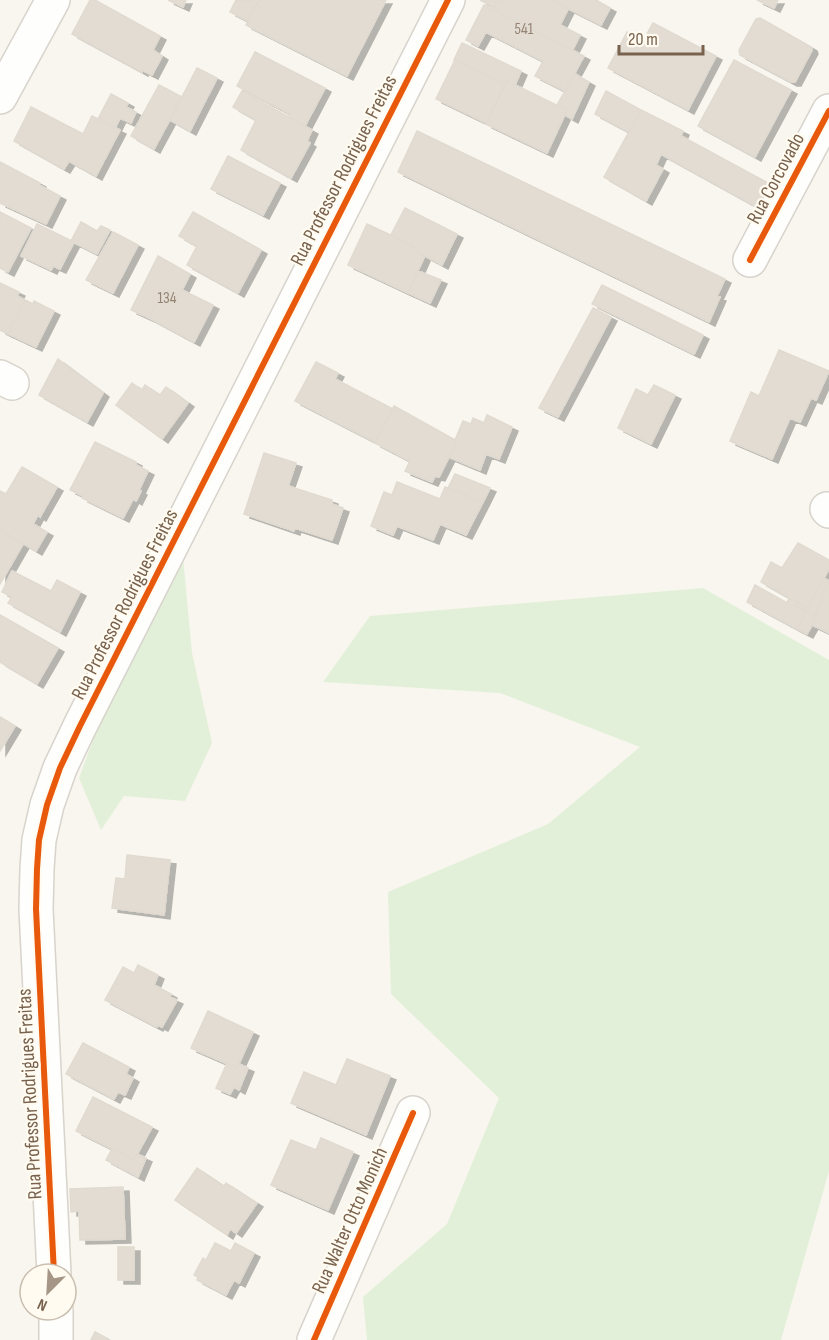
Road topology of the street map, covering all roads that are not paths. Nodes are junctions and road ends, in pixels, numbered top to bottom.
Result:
1 (53, 0) edge
2 (448, 0) edge
3 (0, 97) edge
4 (829, 111) edge
5 (750, 260) dead end
6 (413, 1113) dead end
7 (53, 1262) edge
8 (56, 1322) edge
9 (56, 1340) edge
10 (314, 1340) edge

1 - 3 street
2 - 7 street, Rua Professor Rodrigues Freitas
4 - 5 street, Rua Corcovado
6 - 10 street, Rua Walter Otto Monich
8 - 9 street

